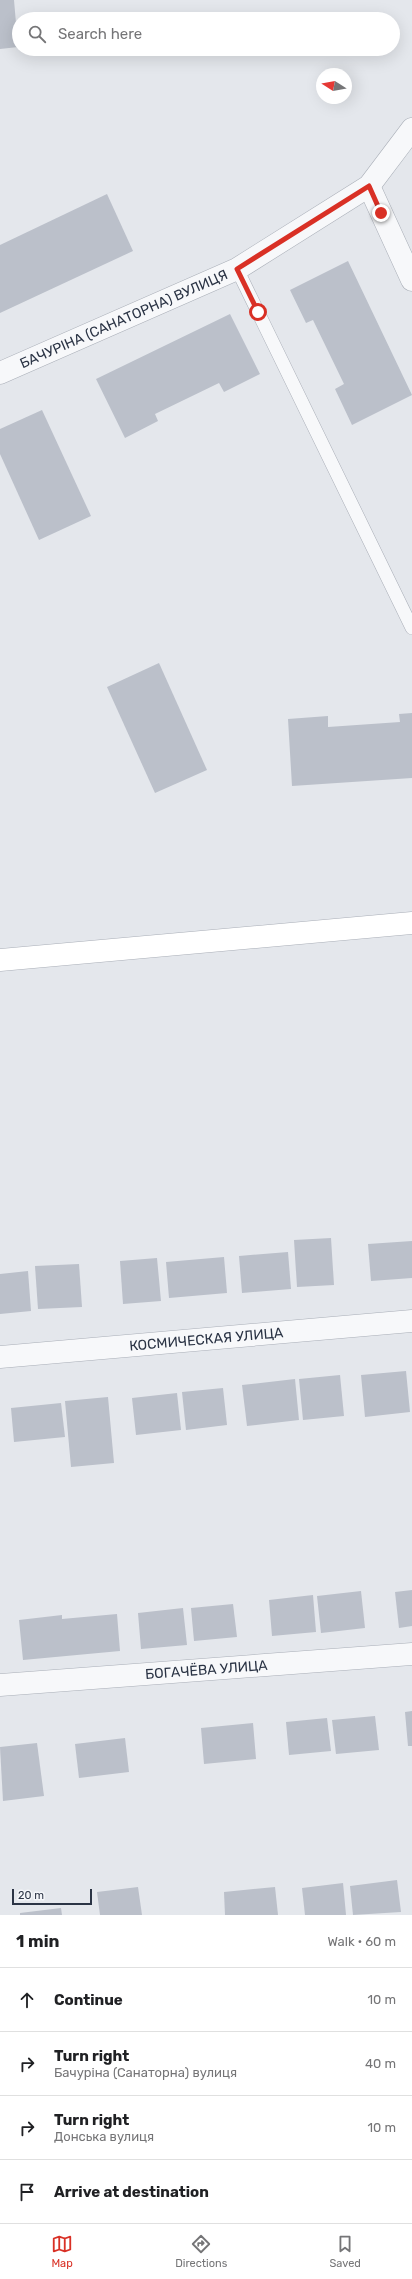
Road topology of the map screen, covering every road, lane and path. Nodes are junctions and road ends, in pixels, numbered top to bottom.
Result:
1 (412, 129) edge
2 (369, 186) junction
3 (237, 269) junction
4 (412, 280) edge
5 (0, 373) edge
6 (412, 628) edge
7 (412, 923) edge
8 (0, 960) edge
9 (412, 1321) edge
10 (0, 1358) edge
11 (412, 1654) edge
12 (0, 1684) edge

1 - 2 street, БАЧУРІНА (САНАТОРНА) ВУЛИЦЯ
2 - 3 street, БАЧУРІНА (САНАТОРНА) ВУЛИЦЯ
2 - 4 street
3 - 5 street, БАЧУРІНА (САНАТОРНА) ВУЛИЦЯ
3 - 6 lane
7 - 8 street
9 - 10 street, КОСМИЧЕСКАЯ УЛИЦА
11 - 12 street, БОГАЧЁВА УЛИЦА

